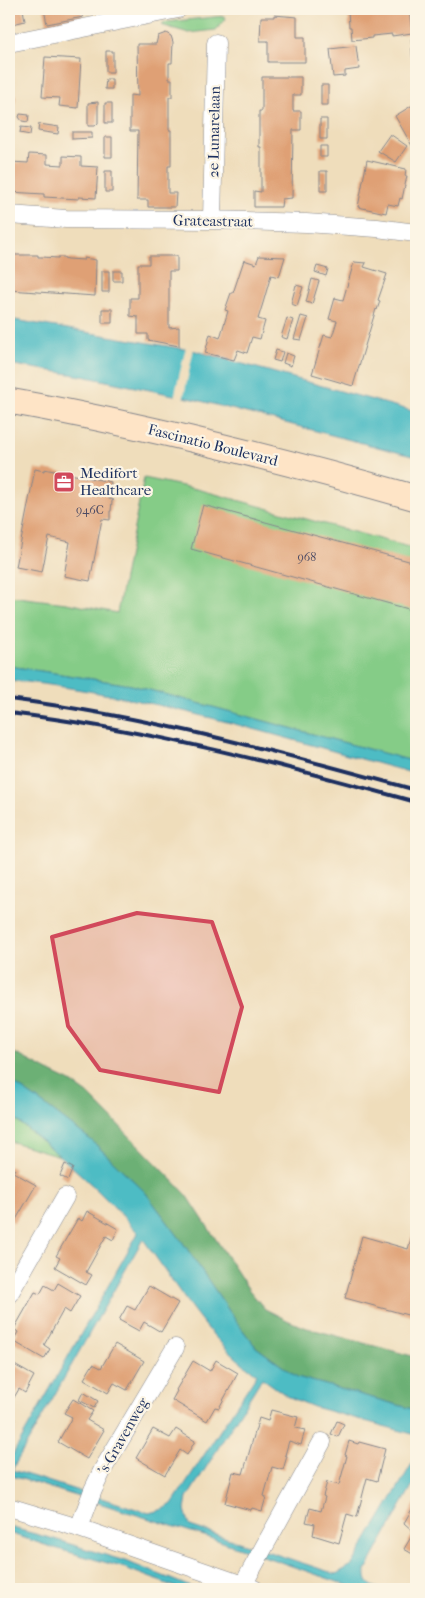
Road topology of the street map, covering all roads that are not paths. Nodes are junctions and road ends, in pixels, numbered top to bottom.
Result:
1 (178, 9) edge
2 (9, 43) edge
3 (216, 44) dead end
4 (9, 215) edge
5 (212, 220) junction
6 (416, 233) edge
7 (9, 400) edge
8 (416, 498) edge
9 (65, 1197) dead end
10 (9, 1294) edge
11 (175, 1348) dead end
12 (322, 1442) dead end
13 (9, 1506) edge
14 (79, 1528) junction
15 (248, 1587) edge

1 - 2 street
3 - 5 street, 2e Lunarelaan
4 - 5 street, Grateastraat
5 - 6 street, Grateastraat
7 - 8 street, Fascinatio Boulevard
9 - 10 street
11 - 14 street, 's-Gravenweg
12 - 15 street
13 - 14 street
14 - 15 street

